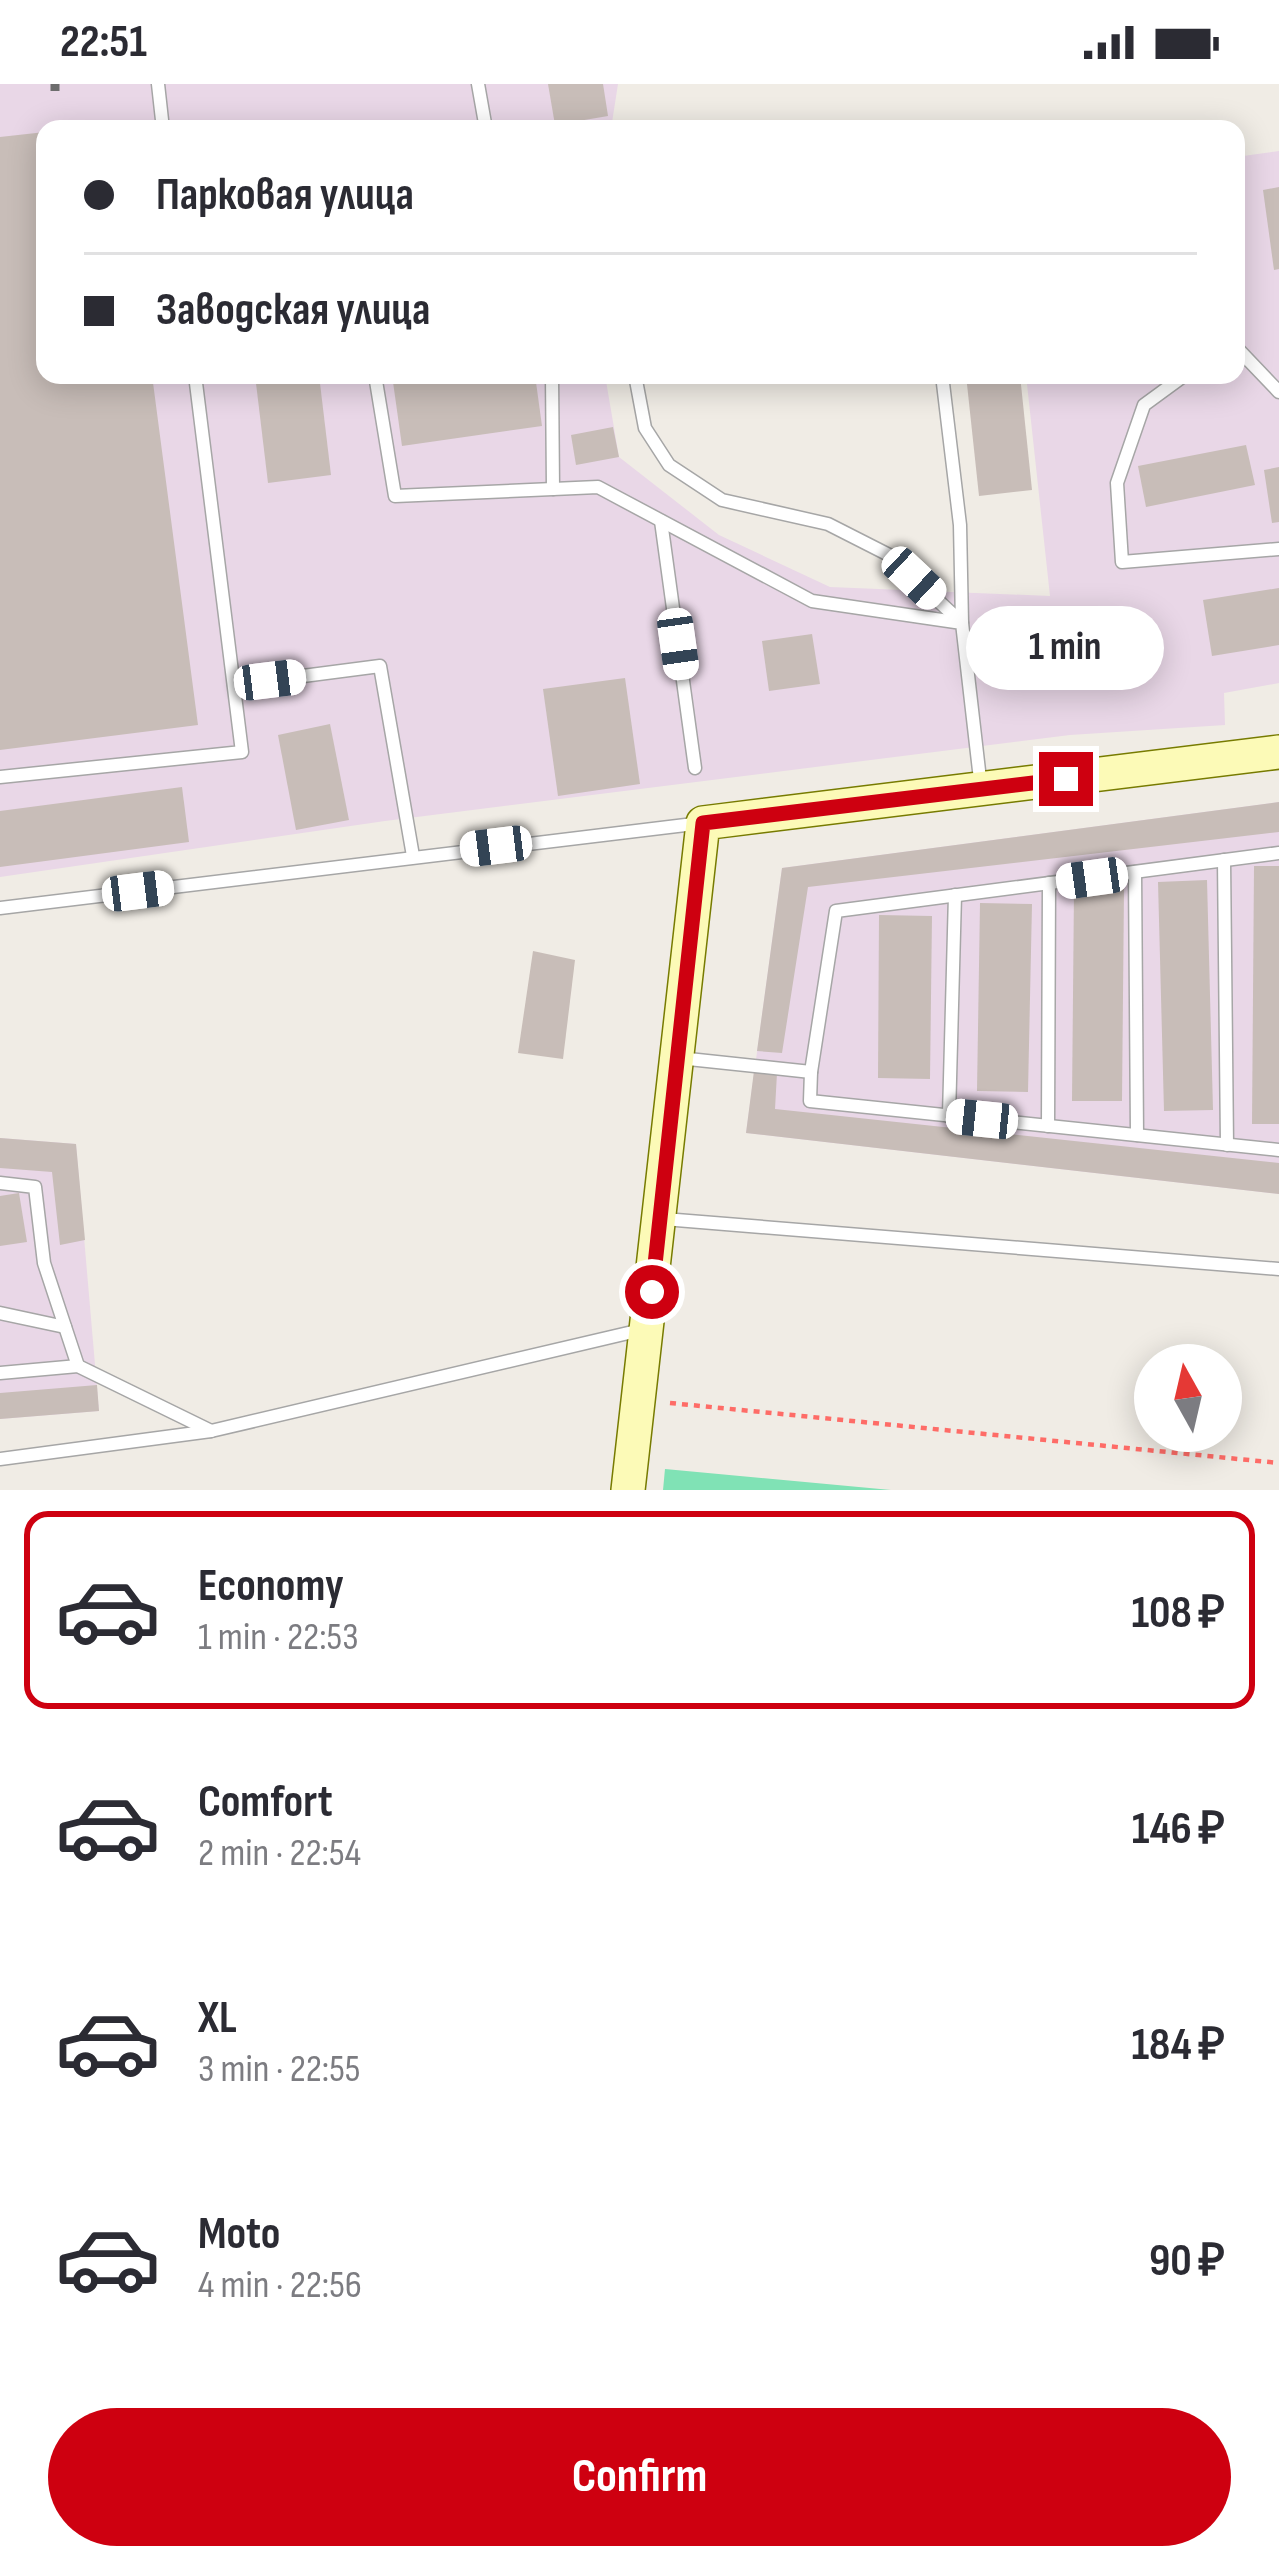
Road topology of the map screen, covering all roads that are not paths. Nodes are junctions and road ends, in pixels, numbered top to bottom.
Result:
1 (158, 84) edge
2 (478, 84) edge
3 (163, 120) edge
4 (484, 120) edge
5 (1245, 356) edge
6 (196, 384) edge
7 (376, 384) edge
8 (553, 384) edge
9 (637, 384) edge
10 (943, 384) edge
11 (1172, 384) edge
12 (1279, 392) edge
13 (553, 489) junction
14 (661, 521) junction
15 (1279, 549) edge
16 (962, 623) junction
17 (234, 685) junction
18 (1279, 752) edge
19 (695, 768) dead end
20 (0, 777) edge
21 (982, 790) junction
22 (703, 823) junction
23 (1279, 853) edge
24 (413, 856) junction
25 (1224, 860) junction
26 (1135, 872) junction
27 (1049, 883) junction
28 (955, 896) junction
29 (0, 908) edge
30 (678, 1058) junction
31 (811, 1072) junction
32 (949, 1116) junction
33 (1048, 1126) junction
34 (1137, 1136) junction
35 (1227, 1145) junction
36 (1279, 1150) edge
37 (0, 1184) edge
38 (659, 1219) junction
39 (1279, 1269) edge
40 (0, 1313) edge
41 (65, 1327) junction
42 (648, 1328) junction
43 (78, 1366) junction
44 (0, 1373) edge
45 (211, 1431) junction
46 (0, 1459) edge
47 (628, 1490) edge

1 - 3 lane
2 - 4 lane
5 - 12 lane
6 - 17 lane
7 - 13 lane
8 - 13 lane
9 - 16 lane
10 - 16 lane
11 - 15 lane
13 - 14 lane
14 - 16 lane
14 - 19 lane
16 - 21 lane
17 - 20 lane
17 - 24 lane
18 - 21 street
21 - 22 street
22 - 24 lane
22 - 30 street
23 - 25 lane
24 - 29 lane
25 - 26 lane
25 - 35 lane
26 - 27 lane
26 - 34 lane
27 - 28 lane
27 - 33 lane
28 - 31 lane
28 - 32 lane
30 - 31 lane
30 - 38 street
31 - 32 lane
32 - 33 lane
33 - 34 lane
34 - 35 lane
35 - 36 lane
37 - 41 lane
38 - 39 lane
38 - 42 street
40 - 41 lane
41 - 43 lane
42 - 45 lane
42 - 47 street
43 - 44 lane
43 - 45 lane
45 - 46 lane

